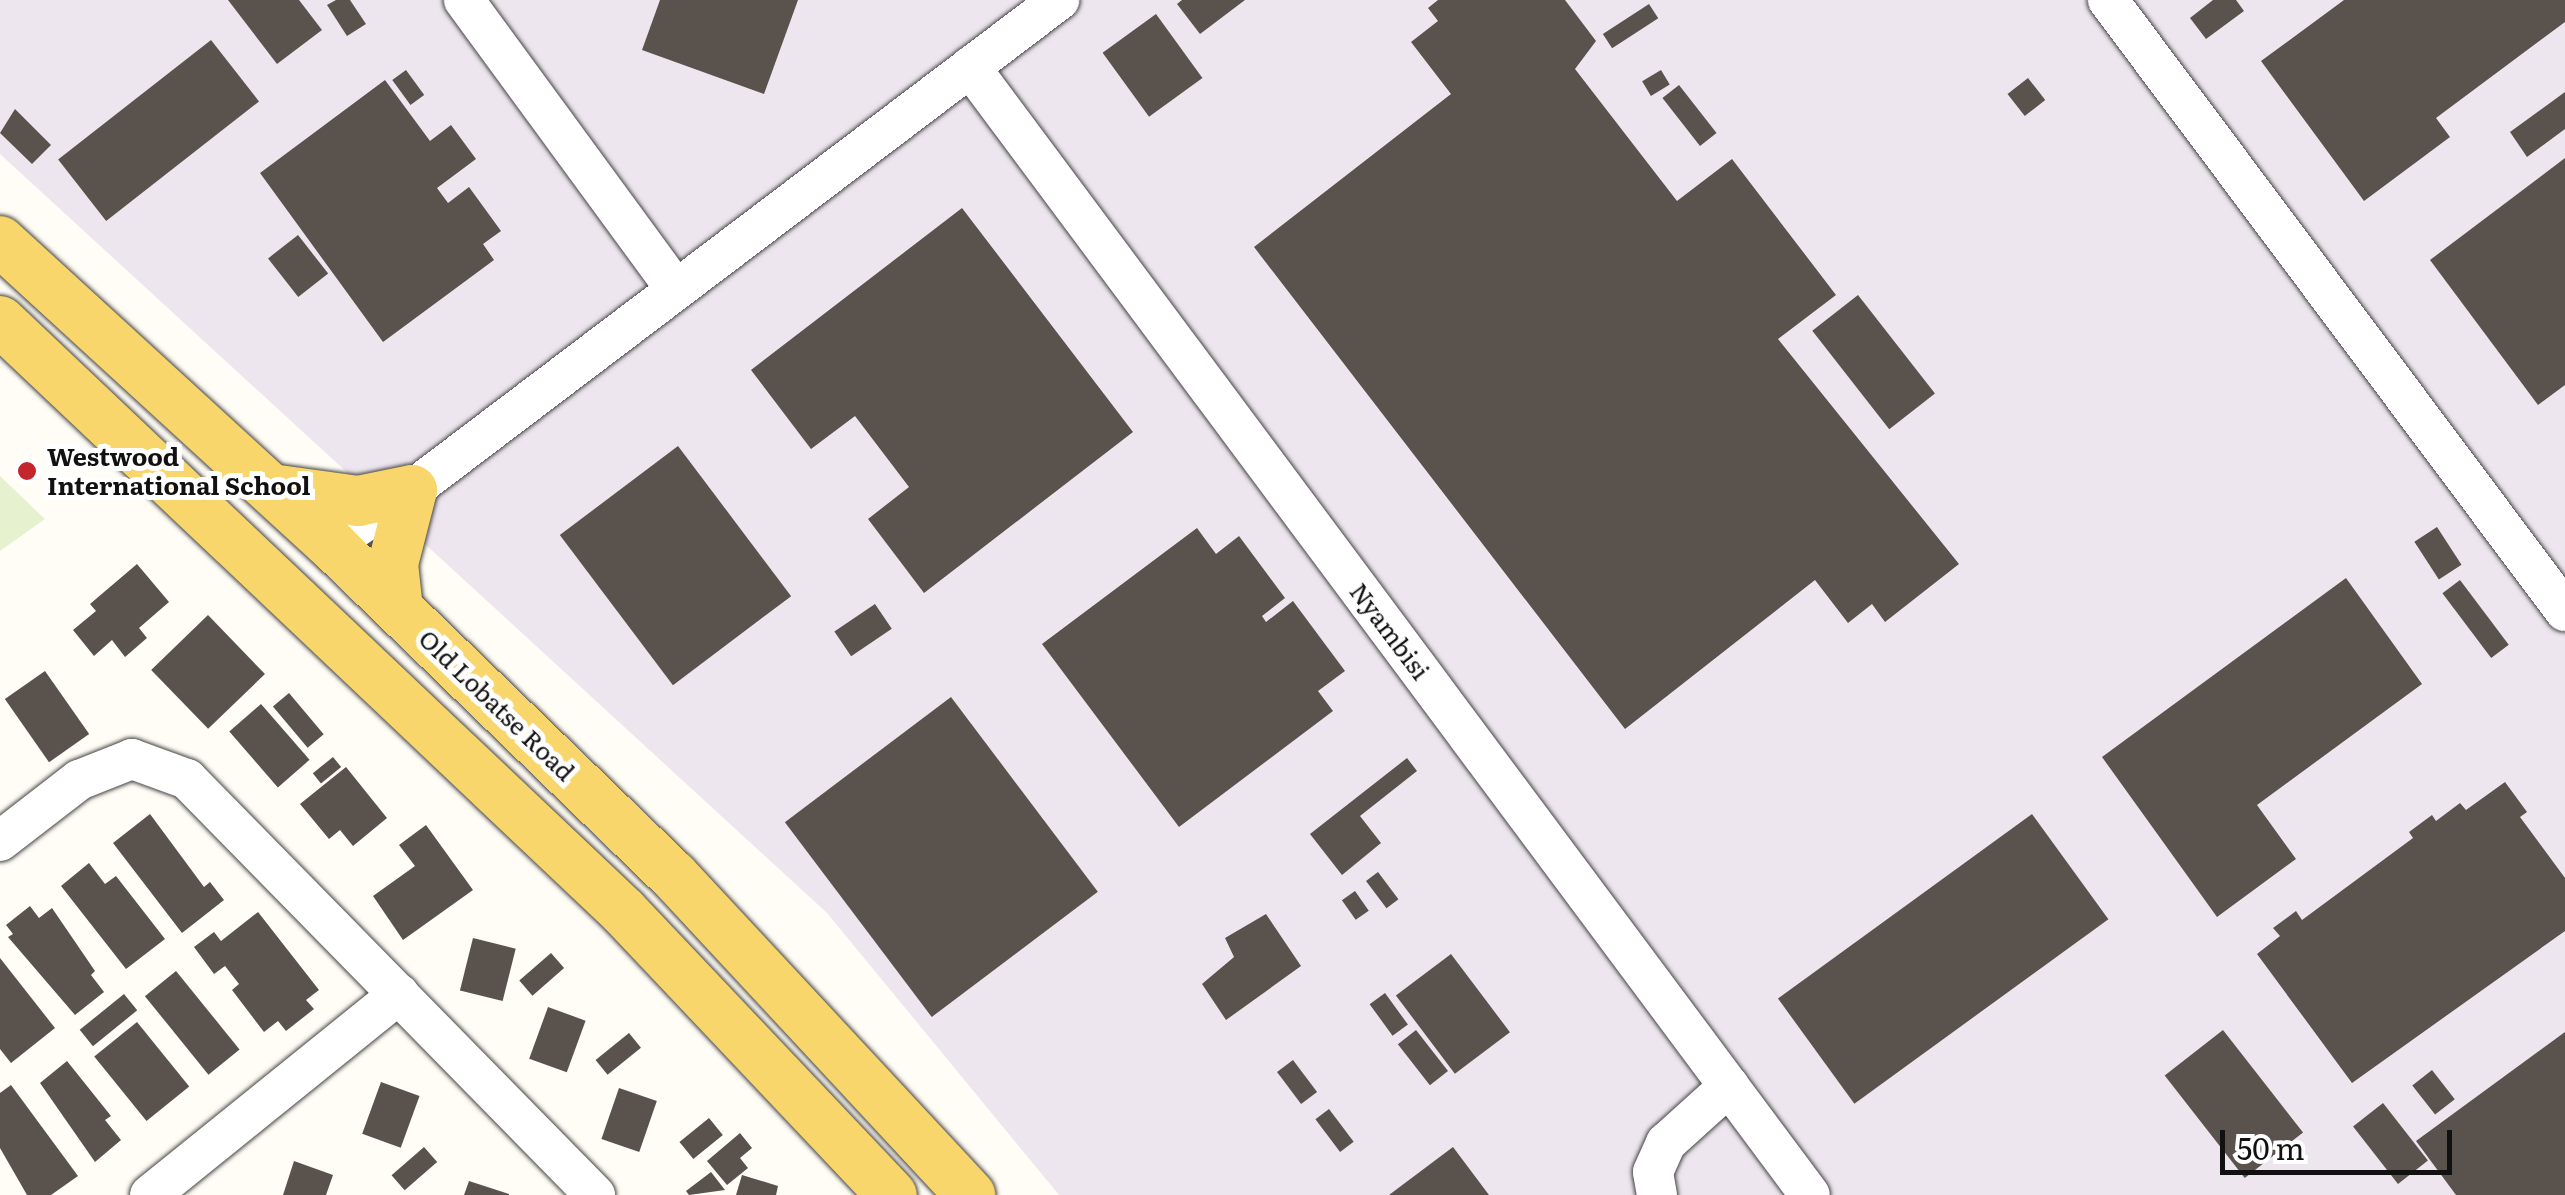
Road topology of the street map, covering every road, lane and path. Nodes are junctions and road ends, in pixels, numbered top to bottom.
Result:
1 (464, 0) edge
2 (1059, 0) edge
3 (2108, 0) edge
4 (970, 67) junction
5 (0, 241) edge
6 (673, 286) junction
7 (0, 321) edge
8 (271, 489) junction
9 (412, 490) junction
10 (226, 529) junction
11 (330, 544) junction
12 (398, 609) junction
13 (2565, 610) edge
14 (316, 619) junction
15 (0, 841) edge
16 (399, 994) junction
17 (1729, 1086) junction
18 (153, 1194) edge
19 (595, 1195) edge
20 (892, 1195) edge
21 (970, 1195) edge
22 (1657, 1195) edge
23 (1810, 1195) edge

1 - 6 street
2 - 4 street
3 - 13 street
4 - 6 street
4 - 17 street, Nyambisi
5 - 8 main road, Old Lobatse Road
6 - 9 street
7 - 10 main road
8 - 9 main road
8 - 11 main road, Old Lobatse Road
9 - 11 street
9 - 12 main road
10 - 11 main road
10 - 14 main road
11 - 12 main road, Old Lobatse Road
11 - 14 main road
12 - 21 main road, Old Lobatse Road
14 - 20 main road
15 - 16 street
16 - 18 street
16 - 19 street
17 - 22 street
17 - 23 street, Nyambisi

